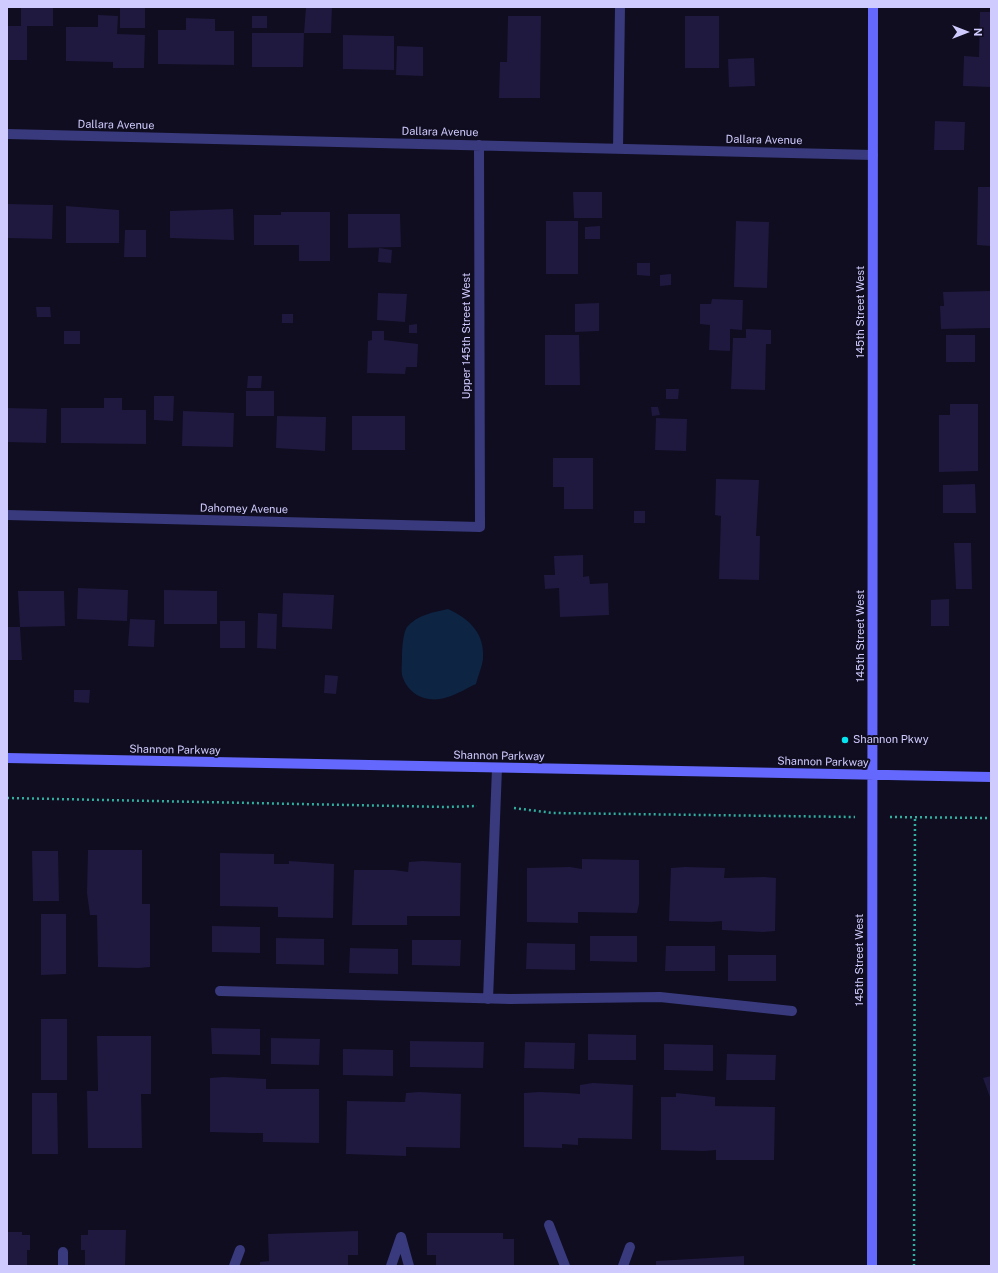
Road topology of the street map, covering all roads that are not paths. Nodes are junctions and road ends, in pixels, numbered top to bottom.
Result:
1 (620, 7) edge
2 (873, 7) edge
3 (7, 134) edge
4 (479, 145) junction
5 (618, 148) junction
6 (873, 154) junction
7 (7, 516) edge
8 (480, 527) joint
9 (7, 758) edge
10 (497, 768) junction
11 (872, 775) junction
12 (991, 777) edge
13 (220, 991) dead end
14 (488, 999) junction
15 (792, 1011) dead end
16 (549, 1225) dead end
17 (630, 1247) dead end
18 (240, 1250) dead end
19 (63, 1252) dead end
20 (63, 1266) edge
21 (234, 1266) edge
22 (391, 1266) edge
23 (409, 1266) edge
24 (565, 1266) edge
25 (623, 1266) edge
26 (872, 1266) edge

1 - 5 street
2 - 6 street, 145th Street West
3 - 4 street, Dallara Avenue
4 - 5 street, Dallara Avenue
4 - 8 street, Upper 145th Street West
5 - 6 street, Dallara Avenue
6 - 11 street, 145th Street West
7 - 8 street, Dahomey Avenue
9 - 10 street, Shannon Parkway
10 - 11 street, Shannon Parkway
10 - 14 street
11 - 12 street, Shannon Parkway
11 - 26 street, 145th Street West
13 - 14 street
14 - 15 street
16 - 24 street
17 - 25 street
18 - 21 street
19 - 20 street
22 - 23 street

